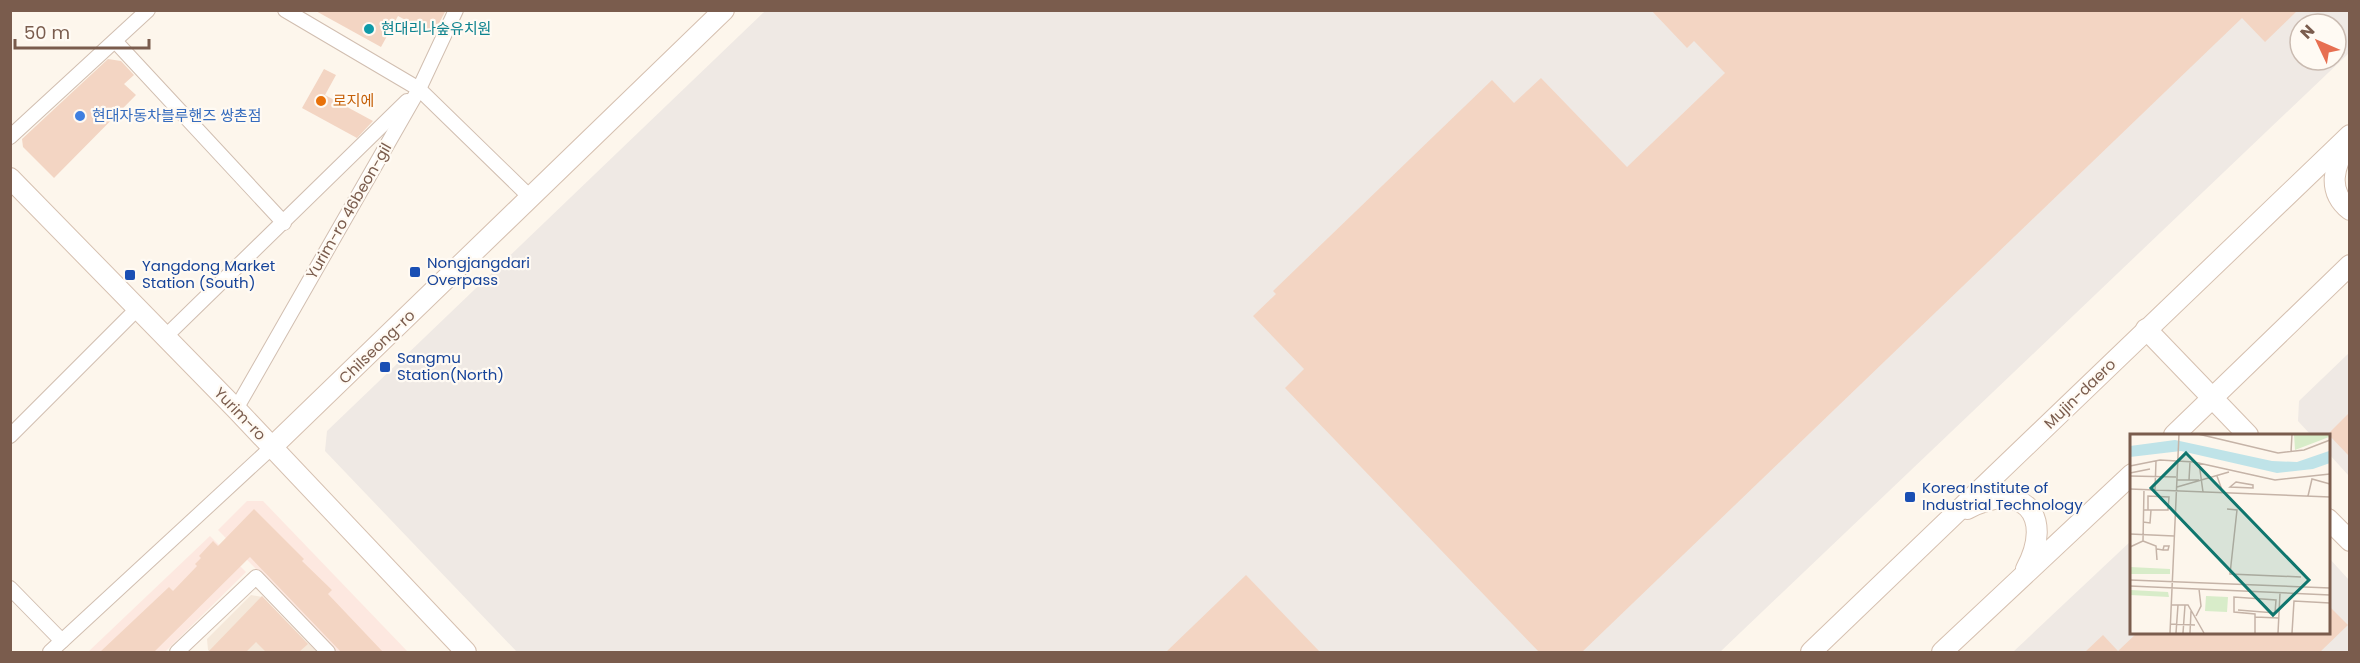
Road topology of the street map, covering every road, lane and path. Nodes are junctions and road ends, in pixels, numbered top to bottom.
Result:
1 (148, 10) edge
2 (285, 10) edge
3 (456, 10) edge
4 (720, 12) edge
5 (115, 41) junction
6 (419, 89) junction
7 (2349, 135) edge
8 (10, 137) edge
9 (2349, 141) edge
10 (10, 178) edge
11 (531, 198) junction
12 (2349, 210) edge
13 (284, 223) junction
14 (2349, 265) edge
15 (137, 309) junction
16 (2146, 330) junction
17 (165, 337) junction
18 (2213, 399) junction
19 (236, 409) junction
20 (2175, 434) edge
21 (2247, 434) edge
22 (10, 436) edge
23 (272, 448) junction
24 (2130, 476) edge
25 (1954, 516) junction
26 (2330, 521) edge
27 (2349, 541) edge
28 (2020, 580) junction
29 (10, 588) edge
30 (62, 641) junction
31 (193, 647) edge
32 (50, 652) edge
33 (177, 652) edge
34 (328, 652) edge
35 (466, 652) edge
36 (1811, 652) edge
37 (1942, 652) edge

1 - 5 street
2 - 6 street
3 - 6 street, Yurim-ro 46beon-gil
4 - 11 main road, Chilseong-ro
5 - 8 street
5 - 13 street
6 - 11 street
6 - 13 street
6 - 19 street, Yurim-ro 46beon-gil
7 - 16 main road, Mujin-daero
9 - 12 main road
10 - 15 main road, Yurim-ro
11 - 23 main road, Chilseong-ro
13 - 17 street
14 - 18 main road
15 - 17 main road, Yurim-ro
15 - 22 street
16 - 18 main road
16 - 25 main road, Mujin-daero
17 - 19 main road, Yurim-ro
18 - 20 main road
18 - 21 main road
19 - 23 main road, Yurim-ro
23 - 30 street, Chilseong-ro
23 - 35 main road, Yurim-ro
24 - 28 main road
25 - 28 main road
25 - 36 main road, Mujin-daero
26 - 27 main road
28 - 37 main road
29 - 30 street
30 - 32 street, Chilseong-ro
31 - 33 street
31 - 34 street

